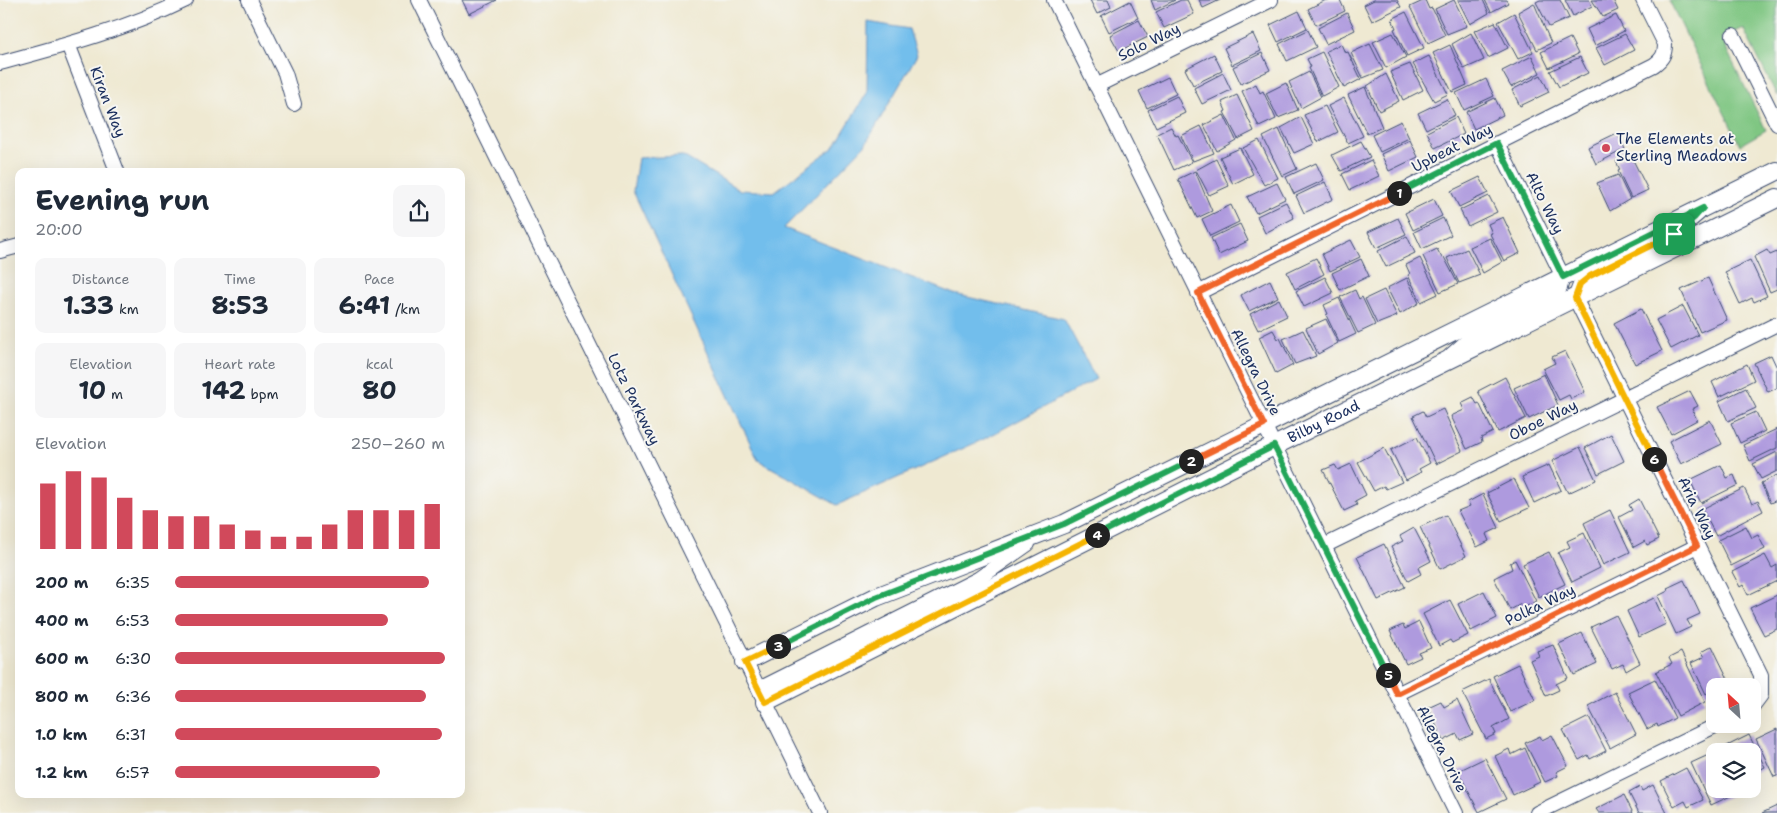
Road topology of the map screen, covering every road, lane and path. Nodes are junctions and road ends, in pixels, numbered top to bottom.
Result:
1 (186, 0) edge
2 (248, 0) edge
3 (419, 0) edge
4 (1054, 0) edge
5 (1271, 0) edge
6 (1643, 0) edge
7 (1733, 35) dead end
8 (68, 44) junction
9 (0, 63) edge
10 (1096, 86) junction
11 (294, 104) dead end
12 (1777, 124) edge
13 (1497, 143) junction
14 (116, 168) edge
15 (1777, 171) edge
16 (1777, 198) edge
17 (1703, 208) junction
18 (15, 247) edge
19 (0, 251) edge
20 (1563, 277) junction
21 (1198, 293) junction
22 (1575, 298) junction
23 (1777, 324) edge
24 (1445, 362) junction
25 (1625, 398) junction
26 (1264, 425) junction
27 (1274, 446) junction
28 (1064, 524) junction
29 (1324, 546) junction
30 (1697, 546) junction
31 (745, 662) junction
32 (1761, 678) edge
33 (1397, 694) junction
34 (762, 696) junction
35 (1706, 730) edge
36 (820, 813) edge
37 (1456, 813) edge
38 (1537, 813) edge

1 - 8 street
2 - 11 street
3 - 31 street, Lotz Parkway
4 - 10 street, Allegra Drive
5 - 10 street, Solo Way
6 - 13 street, Upbeat Way
7 - 12 street
8 - 9 street
8 - 14 street, Kiran Way
10 - 21 street, Allegra Drive
13 - 20 street, Alto Way
13 - 21 street, Upbeat Way
15 - 17 street, Bilby Road
16 - 22 street, Bilby Road
17 - 20 street, Bilby Road
17 - 22 street
18 - 19 street
20 - 24 street
20 - 26 street, Bilby Road
21 - 26 street, Allegra Drive
22 - 24 street, Bilby Road
22 - 25 street, Aria Way
23 - 25 street, Oboe Way
24 - 27 street, Bilby Road
25 - 29 street, Oboe Way
25 - 30 street, Aria Way
26 - 27 street, Allegra Drive
26 - 28 street, Bilby Road
27 - 29 street, Allegra Drive
27 - 34 street, Bilby Road
28 - 31 street, Bilby Road
28 - 34 street, Bilby Road
29 - 33 street, Allegra Drive
30 - 32 street, Aria Way
30 - 33 street, Polka Way
31 - 34 street, Lotz Parkway
33 - 37 street, Allegra Drive
34 - 36 street, Lotz Parkway
35 - 38 street

